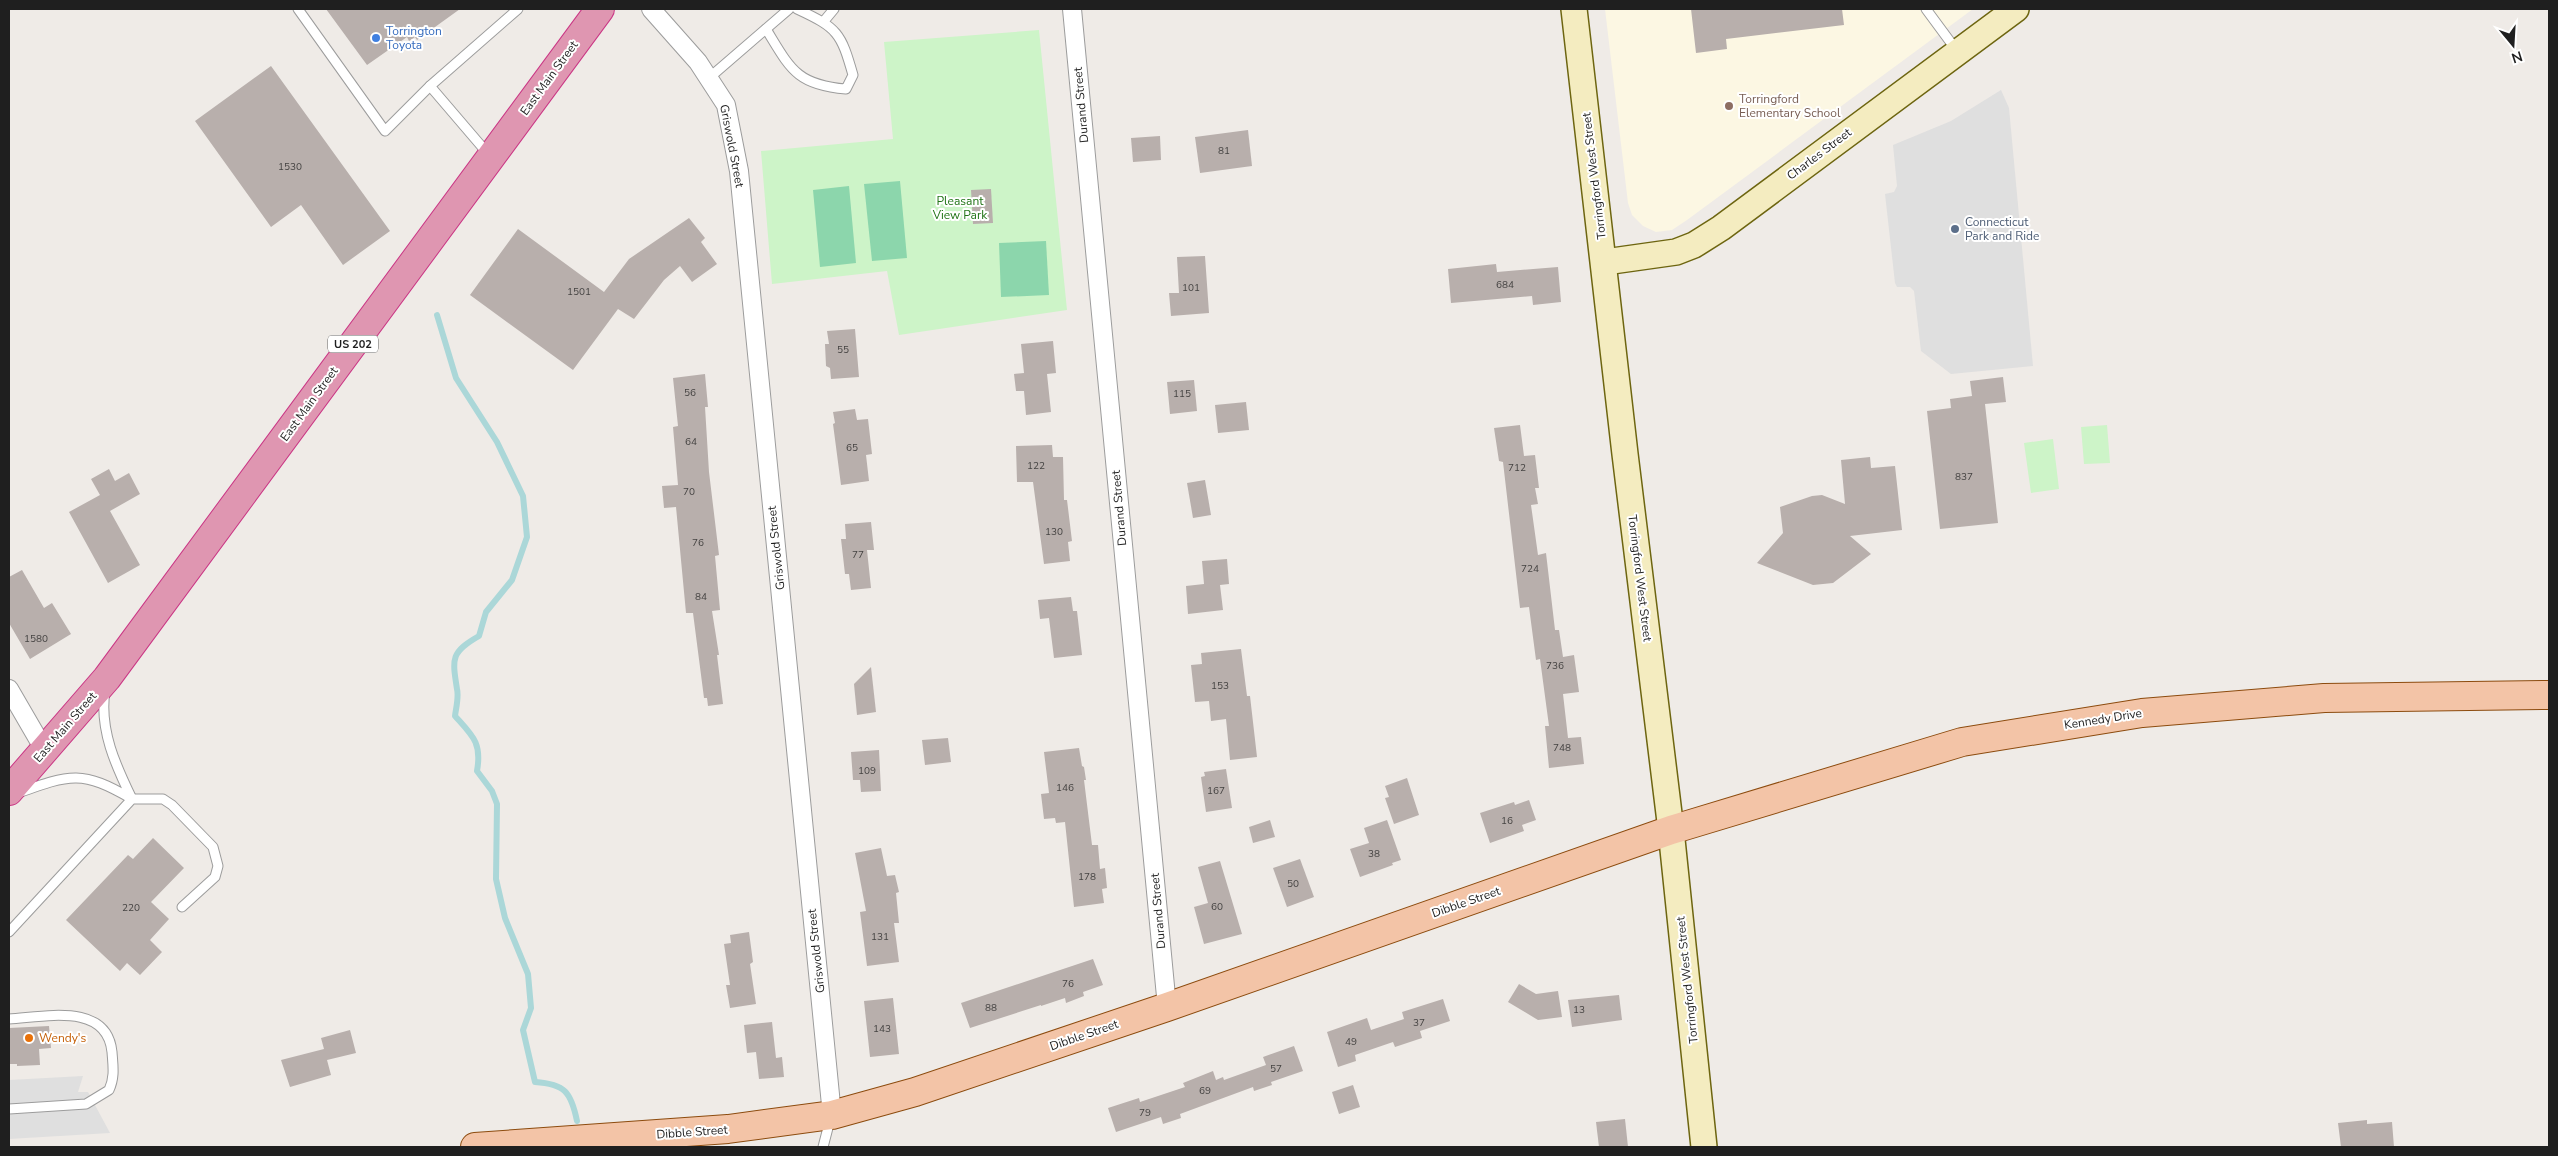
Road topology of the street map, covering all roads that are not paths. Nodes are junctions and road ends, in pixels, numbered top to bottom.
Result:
1 (298, 9) edge
2 (518, 9) edge
3 (600, 9) edge
4 (651, 9) edge
5 (789, 9) edge
6 (797, 9) edge
7 (834, 9) edge
8 (1072, 9) edge
9 (1574, 9) edge
10 (1926, 9) edge
11 (2016, 9) edge
12 (824, 21) junction
13 (766, 29) junction
14 (1958, 51) junction
15 (709, 78) junction
16 (430, 86) junction
17 (491, 157) junction
18 (1605, 262) junction
19 (107, 678) junction
20 (9, 690) edge
21 (2549, 695) edge
22 (45, 751) junction
23 (9, 791) edge
24 (9, 797) edge
25 (132, 799) junction
26 (1671, 830) junction
27 (182, 907) dead end
28 (9, 932) edge
29 (1167, 1007) junction
30 (9, 1019) edge
31 (9, 1109) edge
32 (832, 1115) junction
33 (475, 1147) edge
34 (823, 1147) edge
35 (1704, 1147) edge

1 - 16 lane
2 - 16 lane
3 - 17 highway, East Main Street / US 202
4 - 15 street, Griswold Street
5 - 13 lane
6 - 12 lane
7 - 12 lane
8 - 29 street, Durand Street
9 - 18 main road, Torringford West Street
10 - 14 lane
11 - 14 main road, Charles Street
12 - 13 lane
13 - 15 lane
14 - 18 main road, Charles Street
15 - 32 street, Griswold Street
16 - 17 lane
17 - 19 highway, East Main Street / US 202
18 - 26 main road, Torringford West Street
19 - 22 highway, East Main Street / US 202
19 - 25 lane
20 - 22 street
21 - 26 main road, Kennedy Drive
22 - 23 highway, East Main Street / US 202
24 - 25 lane
25 - 27 lane
25 - 28 lane
26 - 29 main road, Dibble Street
26 - 35 main road, Torringford West Street
29 - 32 main road, Dibble Street
30 - 31 lane
32 - 33 main road, Dibble Street
32 - 34 lane

